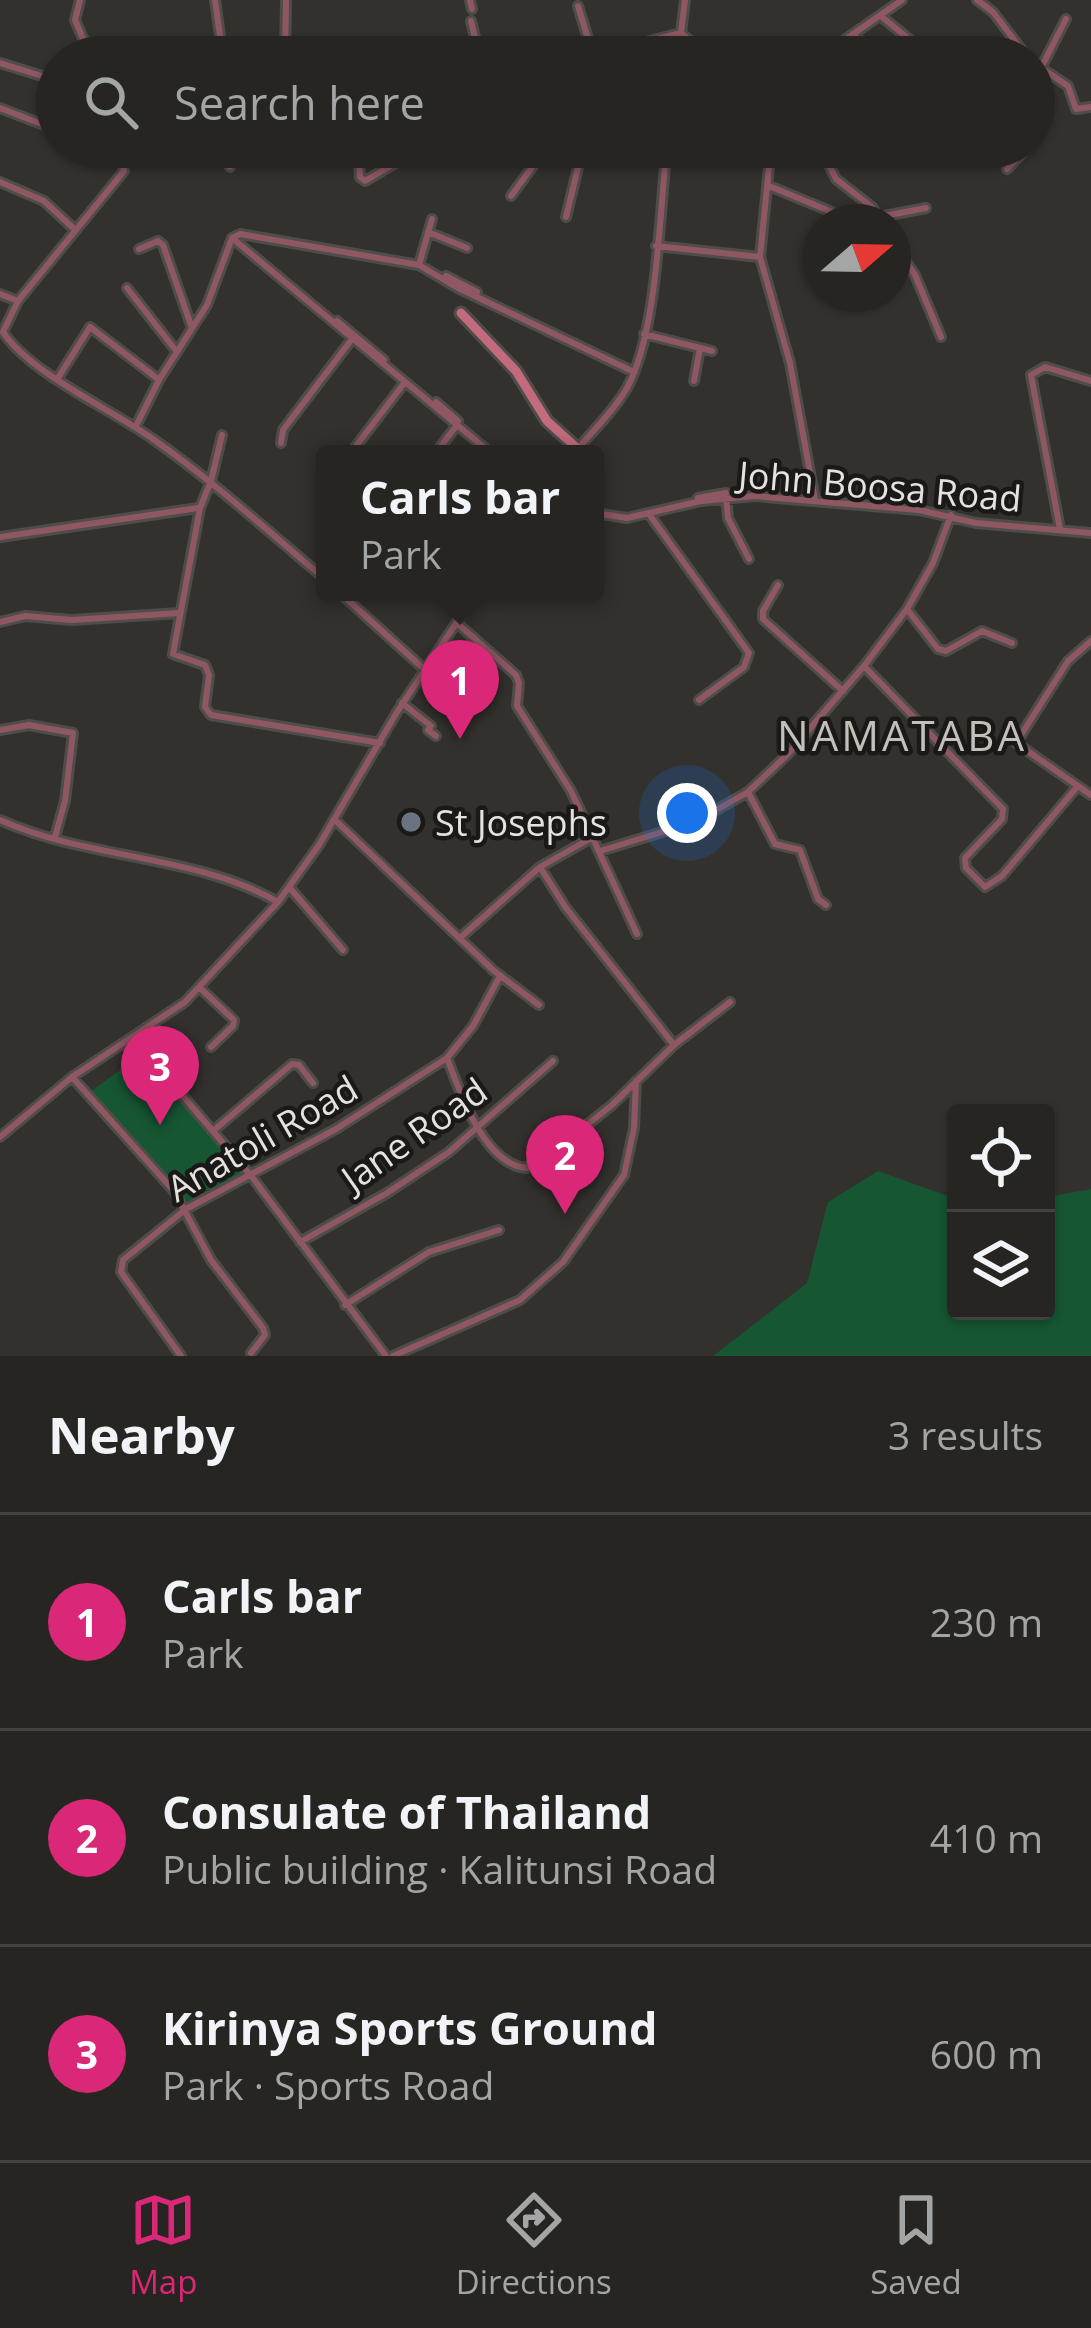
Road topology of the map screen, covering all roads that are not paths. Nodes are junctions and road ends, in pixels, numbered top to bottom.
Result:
1 (80, 0) edge
2 (214, 0) edge
3 (286, 0) edge
4 (685, 0) edge
5 (902, 0) edge
6 (977, 0) edge
7 (578, 6) dead end
8 (882, 17) junction
9 (1066, 19) dead end
10 (471, 21) dead end
11 (681, 33) junction
12 (854, 35) edge
13 (82, 36) edge
14 (220, 36) edge
15 (285, 36) edge
16 (475, 36) edge
17 (585, 36) edge
18 (669, 36) edge
19 (681, 36) edge
20 (684, 36) edge
21 (905, 36) edge
22 (1012, 36) edge
23 (1055, 37) edge
24 (0, 63) edge
25 (36, 74) edge
26 (1055, 77) edge
27 (1091, 107) edge
28 (0, 108) edge
29 (36, 122) edge
30 (123, 168) edge
31 (359, 168) edge
32 (387, 168) edge
33 (532, 168) edge
34 (578, 168) edge
35 (665, 168) edge
36 (768, 168) edge
37 (831, 168) edge
38 (0, 182) edge
39 (767, 186) junction
40 (511, 196) dead end
41 (812, 204) edge
42 (864, 204) edge
43 (926, 208) dead end
44 (911, 212) edge
45 (566, 218) dead end
46 (432, 219) dead end
47 (73, 229) junction
48 (428, 232) junction
49 (232, 238) junction
50 (656, 246) junction
51 (466, 248) dead end
52 (139, 249) dead end
53 (760, 257) junction
54 (423, 264) junction
55 (911, 269) edge
56 (127, 289) dead end
57 (0, 294) edge
58 (17, 301) junction
59 (461, 313) dead end
60 (337, 321) dead end
61 (192, 328) junction
62 (644, 334) junction
63 (1, 335) edge
64 (941, 337) dead end
65 (352, 339) junction
66 (700, 348) junction
67 (712, 351) dead end
68 (177, 352) junction
69 (636, 370) junction
70 (58, 378) junction
71 (159, 380) junction
72 (694, 381) dead end
73 (1091, 381) edge
74 (405, 382) junction
75 (457, 425) junction
76 (136, 426) junction
77 (222, 435) dead end
78 (280, 443) dead end
79 (357, 445) edge
80 (441, 445) edge
81 (483, 445) edge
82 (484, 445) edge
83 (570, 445) edge
84 (581, 445) edge
85 (211, 482) junction
86 (727, 497) junction
87 (815, 500) junction
88 (858, 501) dead end
89 (200, 508) junction
90 (604, 512) edge
91 (604, 512) edge
92 (649, 514) junction
93 (951, 515) junction
94 (1060, 530) junction
95 (1091, 532) edge
96 (0, 537) edge
97 (749, 560) dead end
98 (316, 571) edge
99 (778, 585) dead end
100 (349, 601) edge
101 (471, 601) edge
102 (907, 609) junction
103 (179, 614) junction
104 (0, 622) edge
105 (457, 623) junction
106 (1091, 641) edge
107 (1012, 643) dead end
108 (864, 667) junction
109 (424, 669) junction
110 (843, 691) junction
111 (699, 700) dead end
112 (402, 703) junction
113 (0, 730) edge
114 (436, 736) dead end
115 (380, 743) junction
116 (1077, 787) junction
117 (748, 792) junction
118 (1091, 795) edge
119 (0, 820) edge
120 (334, 820) junction
121 (55, 837) junction
122 (593, 837) junction
123 (599, 851) junction
124 (539, 867) junction
125 (289, 887) junction
126 (278, 902) junction
127 (826, 905) dead end
128 (637, 934) dead end
129 (460, 938) junction
130 (343, 950) dead end
131 (500, 976) junction
132 (200, 988) junction
133 (730, 1003) dead end
134 (539, 1005) dead end
135 (674, 1045) junction
136 (211, 1047) dead end
137 (447, 1058) junction
138 (153, 1061) dead end
139 (553, 1061) dead end
140 (72, 1077) junction
141 (636, 1081) junction
142 (313, 1083) dead end
143 (213, 1131) junction
144 (477, 1131) junction
145 (0, 1137) edge
146 (252, 1177) junction
147 (186, 1209) junction
148 (499, 1230) dead end
149 (300, 1242) junction
150 (345, 1305) junction
151 (250, 1352) dead end
152 (182, 1356) edge
153 (390, 1356) edge

1 - 13 street
2 - 14 street
3 - 15 street
4 - 11 street
5 - 8 street
6 - 22 street
7 - 17 street
8 - 12 street
8 - 21 street
9 - 23 street
10 - 16 street
11 - 18 street
11 - 19 street
11 - 20 street
24 - 25 street
26 - 27 street
28 - 29 street
30 - 47 street
31 - 32 street
33 - 40 street
34 - 45 street
35 - 50 street
36 - 39 street
37 - 42 street
38 - 47 street
39 - 41 street
39 - 53 street
43 - 44 street
46 - 48 street
47 - 58 street
48 - 51 street
48 - 54 street
49 - 54 street
49 - 61 street
49 - 65 street
50 - 53 street
50 - 62 street
52 - 61 street
53 - 87 street
54 - 69 street
55 - 64 street
56 - 68 street
57 - 58 street
58 - 63 street
59 - 83 street
60 - 82 street
61 - 68 street
62 - 66 street
62 - 69 street
63 - 70 street
65 - 74 street
65 - 78 street
66 - 67 street
66 - 72 street
68 - 71 street
69 - 84 street
70 - 71 street
70 - 76 street
71 - 76 street
73 - 94 street
74 - 75 street
74 - 79 street
75 - 80 street
75 - 81 street
76 - 85 street
77 - 85 street
85 - 89 street
85 - 98 street
86 - 87 street, John Boosa Road
86 - 92 street, John Boosa Road
86 - 97 street
87 - 93 street, John Boosa Road
88 - 91 street, John Boosa Road
89 - 96 street
89 - 103 street
90 - 92 street, John Boosa Road
92 - 111 street
93 - 94 street, John Boosa Road
93 - 102 street
94 - 95 street, John Boosa Road
99 - 110 street
100 - 109 street
101 - 105 street
102 - 107 street
102 - 108 street
103 - 104 street
103 - 115 street
105 - 109 street
105 - 122 street
106 - 116 street
108 - 110 street
108 - 116 street
109 - 112 street
110 - 117 street
112 - 114 street
112 - 115 street
113 - 121 street
115 - 120 street
116 - 118 street
117 - 123 street
117 - 127 street
119 - 121 street
120 - 125 street
120 - 129 street
121 - 126 street
122 - 123 street
122 - 124 street
123 - 128 street
124 - 129 street
124 - 135 street
125 - 126 street
125 - 130 street
126 - 132 street
129 - 131 street
131 - 134 street
131 - 137 street, Anatoli Road
132 - 136 street
132 - 140 street
133 - 135 street
135 - 141 street
137 - 144 street
137 - 146 street, Anatoli Road
138 - 143 street
139 - 144 street, Jane Road
140 - 145 street
140 - 147 street
141 - 144 street
141 - 153 street
142 - 143 street
143 - 146 street
144 - 149 street, Jane Road
146 - 147 street, Anatoli Road
146 - 149 street
147 - 151 street
147 - 152 street, Anatoli Road
148 - 150 street
149 - 150 street
150 - 153 street

